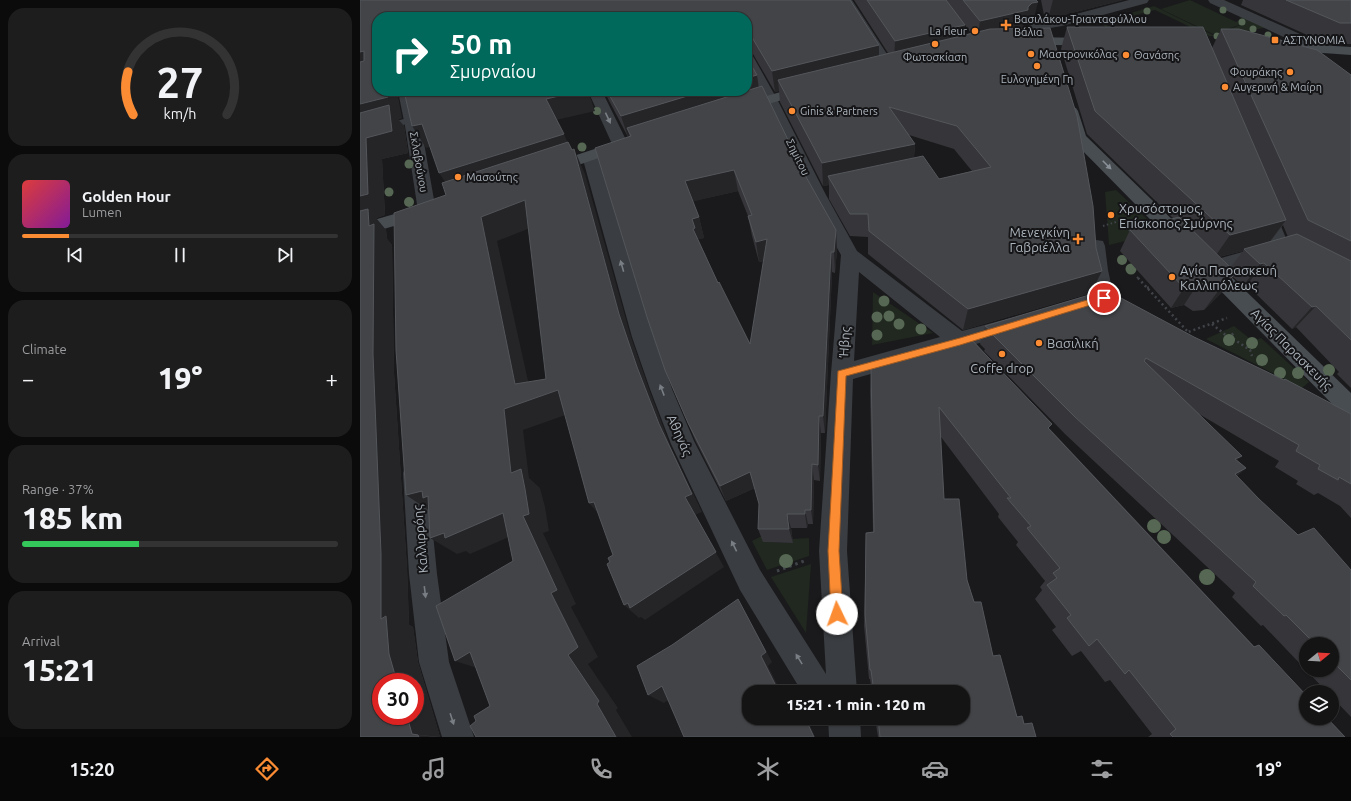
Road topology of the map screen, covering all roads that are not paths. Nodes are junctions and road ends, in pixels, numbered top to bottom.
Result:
1 (846, 0) edge
2 (1143, 0) edge
3 (1214, 0) edge
4 (1036, 12) edge
5 (1045, 25) junction
6 (1033, 40) junction
7 (1050, 41) junction
8 (1012, 42) edge
9 (1102, 42) edge
10 (1306, 42) dead end
11 (1351, 51) edge
12 (1054, 56) edge
13 (1307, 62) edge
14 (904, 64) edge
15 (752, 67) edge
16 (889, 68) junction
17 (874, 72) edge
18 (822, 85) edge
19 (406, 96) edge
20 (597, 96) edge
21 (770, 98) junction
22 (1068, 100) edge
23 (725, 113) edge
24 (411, 120) junction
25 (360, 134) edge
26 (1079, 138) junction
27 (636, 141) edge
28 (621, 146) junction
29 (590, 156) junction
30 (1084, 168) edge
31 (538, 173) edge
32 (1257, 190) edge
33 (402, 218) junction
34 (1094, 229) edge
35 (360, 230) edge
36 (402, 244) edge
37 (850, 255) junction
38 (1210, 268) junction
39 (1105, 303) edge
40 (1028, 321) edge
41 (960, 342) junction
42 (842, 373) junction
43 (993, 376) edge
44 (1346, 419) edge
45 (413, 451) edge
46 (815, 685) edge
47 (842, 685) edge
48 (458, 737) edge

1 - 16 street
2 - 5 street
3 - 10 street
4 - 5 street
5 - 6 street
5 - 7 street
6 - 7 street
6 - 8 street
7 - 9 street
7 - 12 street
11 - 13 street
14 - 16 street
15 - 21 street, Σημίτου
16 - 17 street
18 - 21 street
19 - 24 street, Σκλαβούνου
20 -> 28 street
21 - 23 street
21 - 37 street, Σημίτου
22 - 26 street
24 - 25 lane
24 - 33 street, Σκλαβούνου
26 - 30 street
26 -> 38 street, Αγίας Παρασκευής
27 - 28 street
28 - 29 street
29 - 31 street
46 -> 29 street, Αθηνάς
32 - 38 street
33 - 35 street
33 - 36 street
34 - 39 street
37 - 41 street
37 - 42 street, Ήβης
38 - 44 street, Αγίας Παρασκευής
40 - 41 street
41 - 42 street
41 - 43 street
42 - 47 street, Ήβης
45 -> 48 street, Καλλιρρόης

